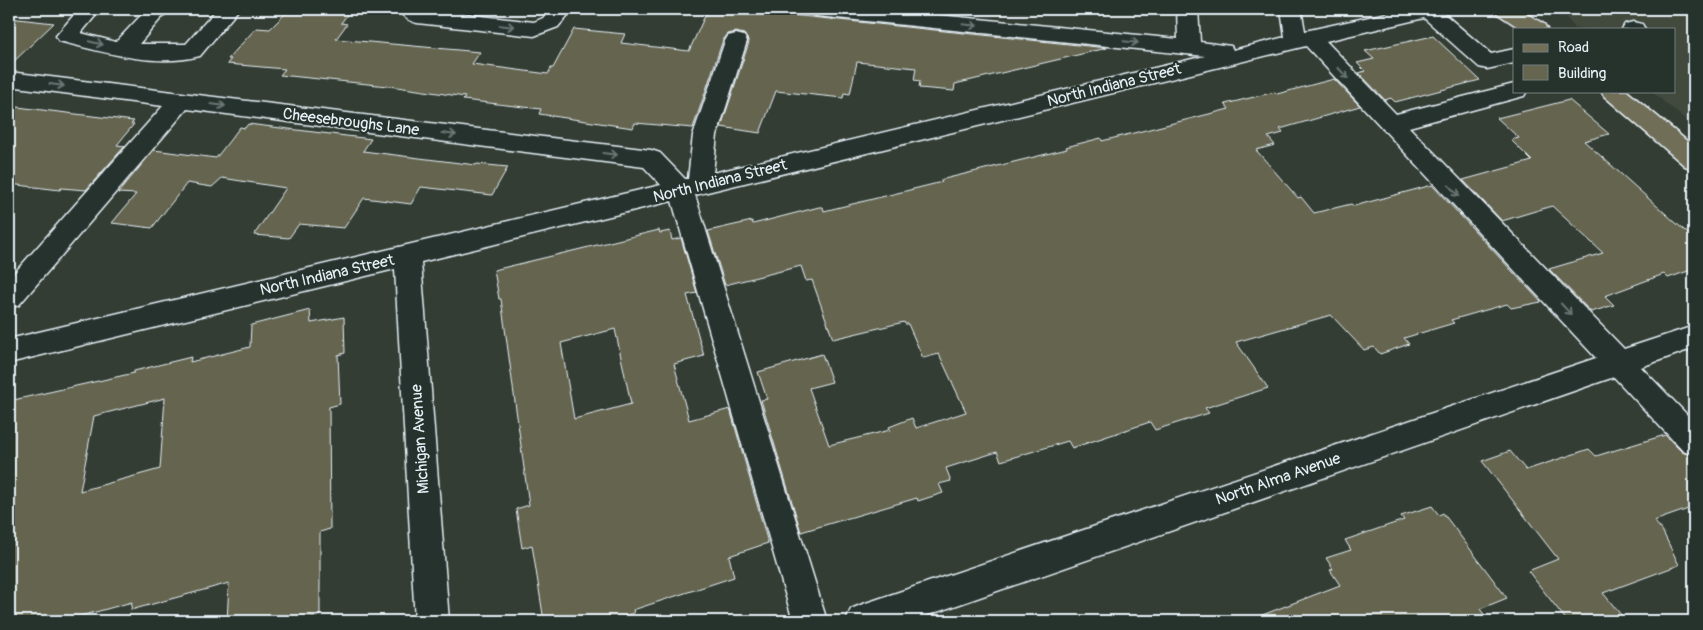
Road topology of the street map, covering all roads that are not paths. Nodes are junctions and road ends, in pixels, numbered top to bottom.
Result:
1 (90, 9) edge
2 (159, 9) edge
3 (228, 9) edge
4 (411, 9) edge
5 (562, 9) edge
6 (817, 9) edge
7 (1188, 9) edge
8 (1291, 9) edge
9 (1430, 9) edge
10 (1505, 9) edge
11 (1534, 28) edge
12 (1302, 39) junction
13 (736, 41) dead end
14 (1189, 48) junction
15 (122, 50) junction
16 (1243, 53) junction
17 (1513, 56) edge
18 (1487, 62) junction
19 (9, 79) edge
20 (1513, 85) edge
21 (1513, 92) edge
22 (1613, 92) edge
23 (181, 101) junction
24 (1391, 124) junction
25 (1694, 160) edge
26 (690, 188) junction
27 (407, 256) junction
28 (9, 298) edge
29 (1694, 337) edge
30 (9, 351) edge
31 (1618, 363) junction
32 (1694, 442) edge
33 (432, 621) edge
34 (810, 621) edge
35 (863, 621) edge

1 -> 15 street
2 - 15 street
3 - 15 street
4 -> 5 street
6 -> 14 street
7 - 14 street
8 - 12 street
9 - 12 street, North Indiana Street
9 - 18 street
10 - 11 main road
12 - 16 street, North Indiana Street
12 -> 24 street
13 - 26 street
14 - 16 street
16 - 26 street, North Indiana Street
17 - 18 street
18 - 20 street
19 -> 23 street, Cheesebroughs Lane
21 - 24 street
22 - 25 main road
23 -> 26 street, Cheesebroughs Lane
23 - 28 street
24 -> 31 street
26 - 27 street, North Indiana Street
26 - 34 street
27 - 30 street, North Indiana Street
27 - 33 street, Michigan Avenue
29 - 31 street, North Alma Avenue
31 - 32 street
31 - 35 street, North Alma Avenue

